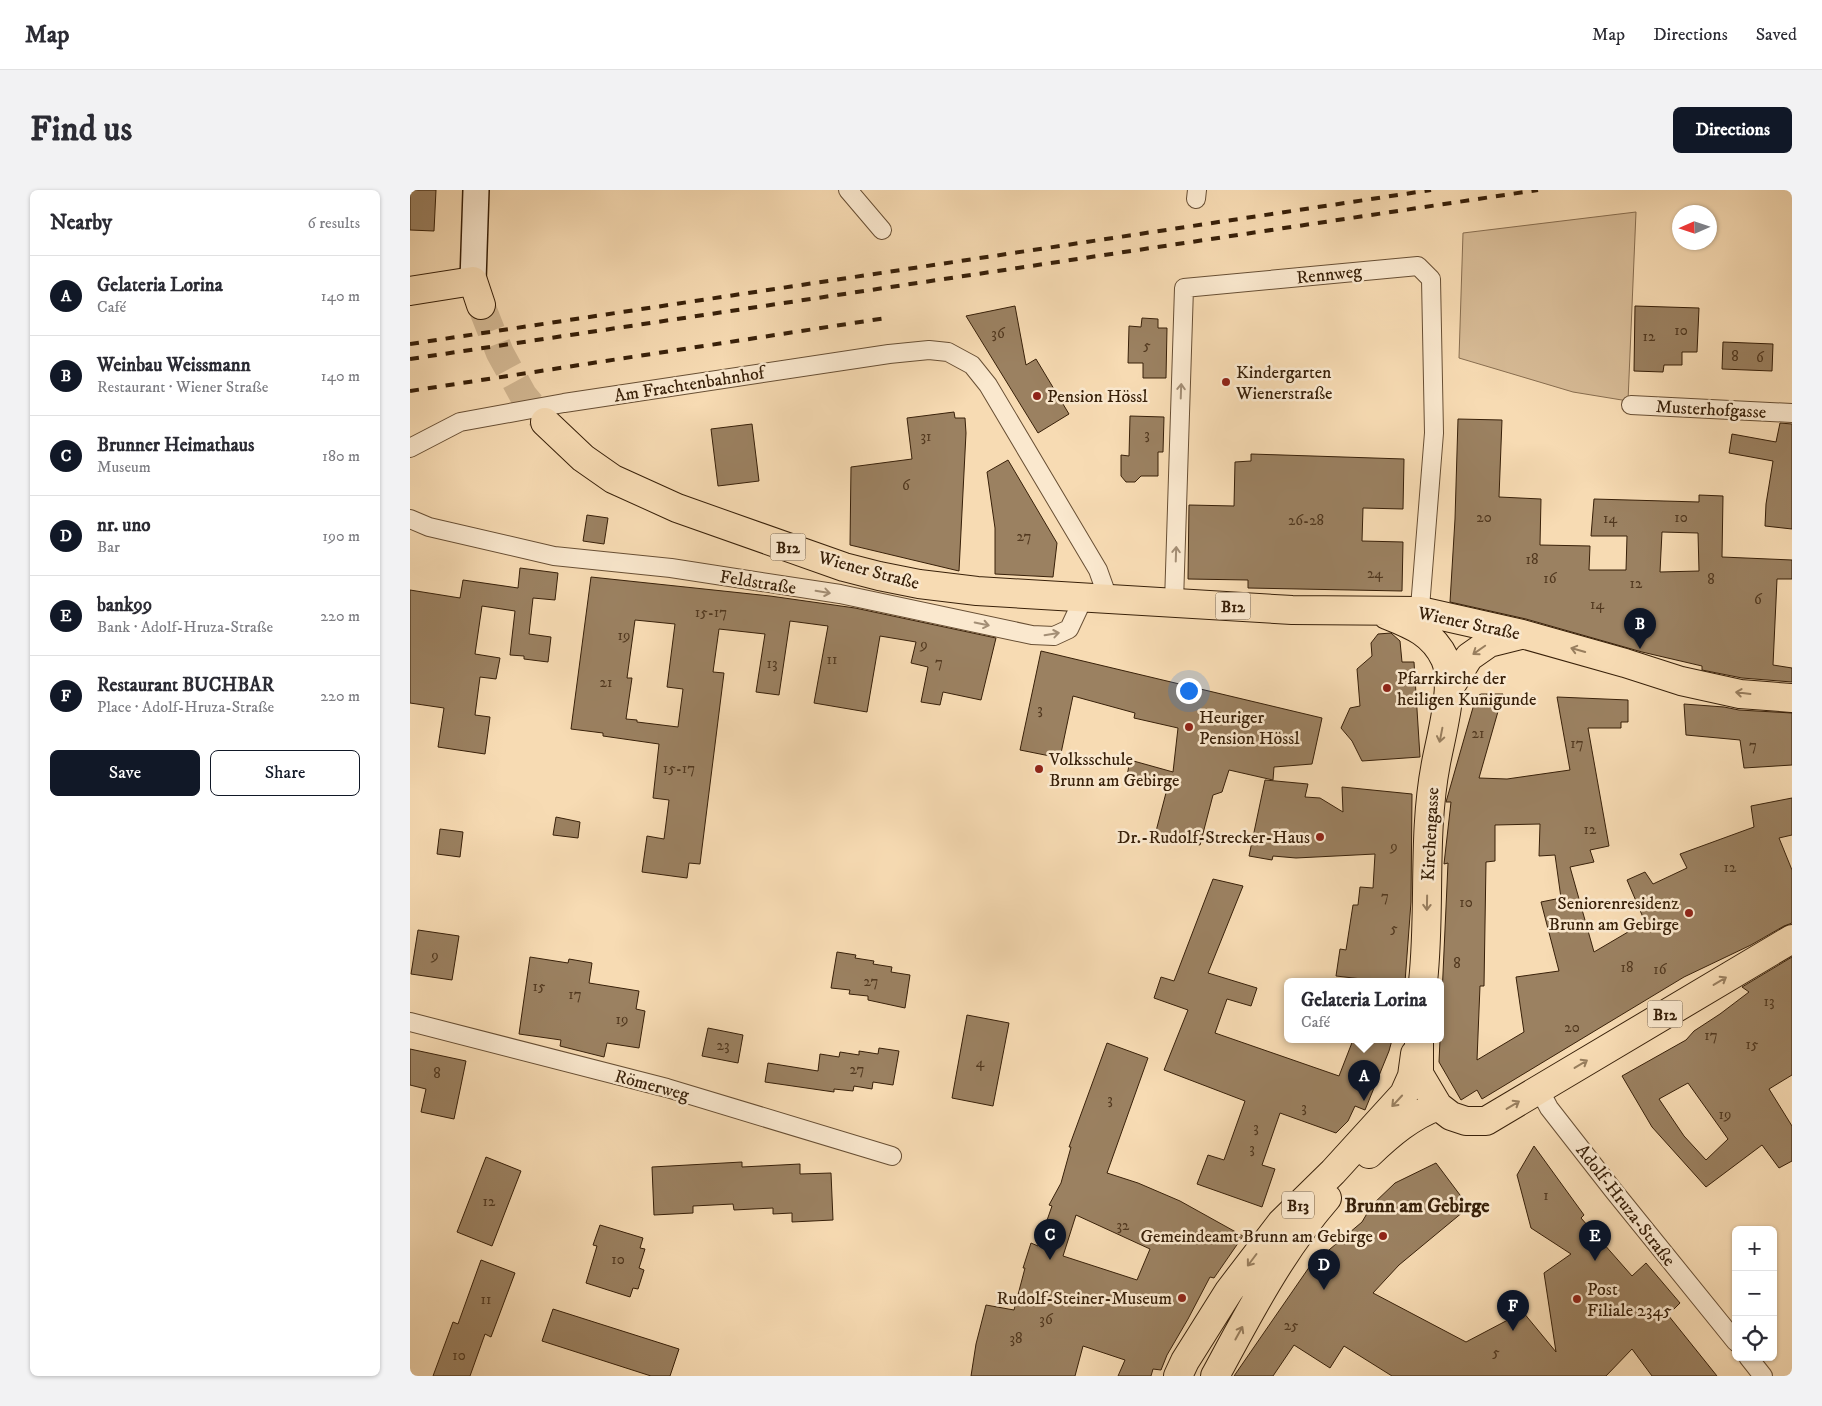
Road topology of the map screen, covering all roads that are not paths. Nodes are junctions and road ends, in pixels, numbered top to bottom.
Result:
1 (476, 190) edge
2 (848, 190) edge
3 (882, 230) dead end
4 (410, 291) edge
5 (477, 293) joint
6 (1631, 405) dead end
7 (1792, 413) edge
8 (545, 422) tunnel mouth
9 (410, 448) edge
10 (410, 519) edge
11 (1096, 598) junction
12 (1174, 602) junction
13 (1376, 610) joint
14 (1419, 620) junction
15 (1522, 634) junction
16 (1450, 687) junction
17 (1792, 698) edge
18 (1792, 939) edge
19 (1423, 978) edge
20 (410, 1022) edge
21 (1418, 1043) edge
22 (1418, 1043) edge
23 (1539, 1089) junction
24 (1438, 1106) junction
25 (892, 1156) dead end
26 (1732, 1337) edge
27 (1751, 1361) edge
28 (1178, 1376) edge
29 (1215, 1376) edge
30 (1763, 1376) edge

1 - 5 main road
2 - 3 street
4 - 5 main road
6 - 7 street, Musterhofgasse
8 - 11 main road, Wiener Straße / B12
9 - 11 street, Am Frachtenbahnhof
10 -> 11 street, Feldstraße
11 - 12 main road, Wiener Straße / B12
12 - 13 main road, Wiener Straße / B12
12 -> 14 street, Rennweg
13 - 14 main road, Kirchengasse / B12
14 - 15 main road, Wiener Straße / B12
14 - 16 main road, Kirchengasse / B12
15 -> 16 main road, Kirchengasse / B12
17 -> 15 main road, Wiener Straße / B12
16 -> 19 main road, Kirchengasse / B12
23 -> 18 main road, B12
20 - 25 street, Römerweg
21 - 24 main road, B12
22 -> 28 main road, B13
24 -> 23 main road, B12
23 - 26 street, Adolf-Hruza-Straße
29 -> 24 main road, B13
27 - 30 street

